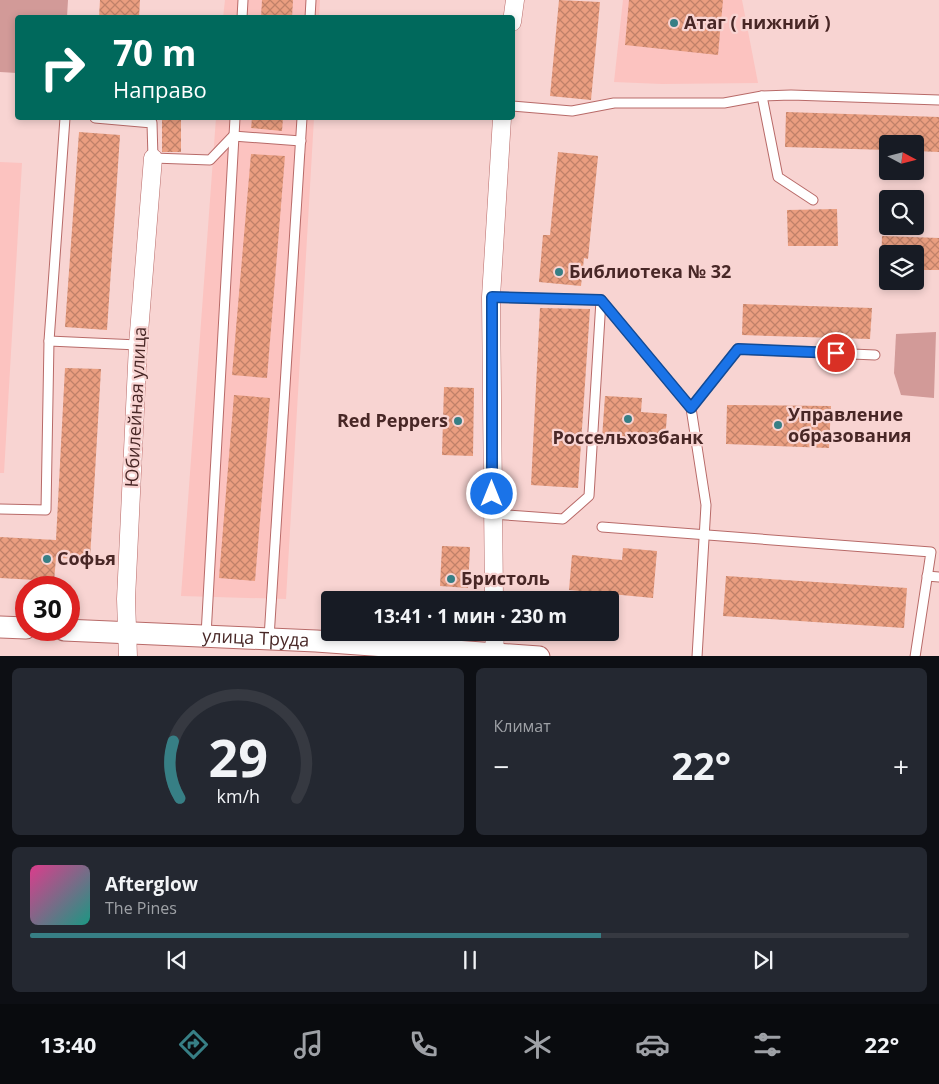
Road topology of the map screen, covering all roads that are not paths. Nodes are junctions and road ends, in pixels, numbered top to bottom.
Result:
1 (243, 0) edge
2 (311, 0) edge
3 (515, 0) edge
4 (242, 15) edge
5 (310, 15) edge
6 (513, 15) edge
7 (762, 96) junction
8 (939, 100) edge
9 (515, 106) edge
10 (65, 120) edge
11 (118, 120) edge
12 (235, 120) edge
13 (302, 120) edge
14 (502, 120) edge
15 (233, 136) junction
16 (301, 141) junction
17 (153, 158) junction
18 (813, 200) dead end
19 (492, 297) junction
20 (601, 300) junction
21 (49, 341) junction
22 (138, 345) junction
23 (875, 355) dead end
24 (691, 408) junction
25 (0, 509) edge
26 (492, 514) junction
27 (602, 527) dead end
28 (704, 535) junction
29 (927, 576) junction
30 (939, 577) edge
31 (494, 591) edge
32 (0, 627) edge
33 (15, 628) edge
34 (80, 631) edge
35 (127, 632) junction
36 (206, 635) junction
37 (270, 638) junction
38 (495, 641) edge
39 (495, 655) edge
40 (128, 656) edge
41 (540, 656) edge
42 (697, 656) edge
43 (915, 656) edge

1 - 4 lane
2 - 5 lane
3 - 6 street
7 - 8 lane
7 - 9 lane
7 - 18 lane
10 - 21 lane
11 - 17 lane
12 - 15 lane
13 - 16 lane
14 - 19 street
15 - 16 lane
15 - 17 lane
15 - 36 lane
16 - 37 lane
17 - 22 street, Юбилейная улица
19 - 20 lane
19 - 26 street
20 - 24 lane
20 - 26 lane
21 - 22 lane
21 - 25 lane
22 - 35 street, Юбилейная улица
23 - 24 lane
24 - 28 lane
26 - 31 street
27 - 28 lane
28 - 29 lane
28 - 42 lane
29 - 30 lane
29 - 43 lane
32 - 33 street
34 - 35 street, улица Труда
35 - 36 street, улица Труда
35 - 40 street, Юбилейная улица
36 - 37 street, улица Труда
37 - 39 street, улица Труда
38 - 39 street
39 - 41 street, улица Труда

